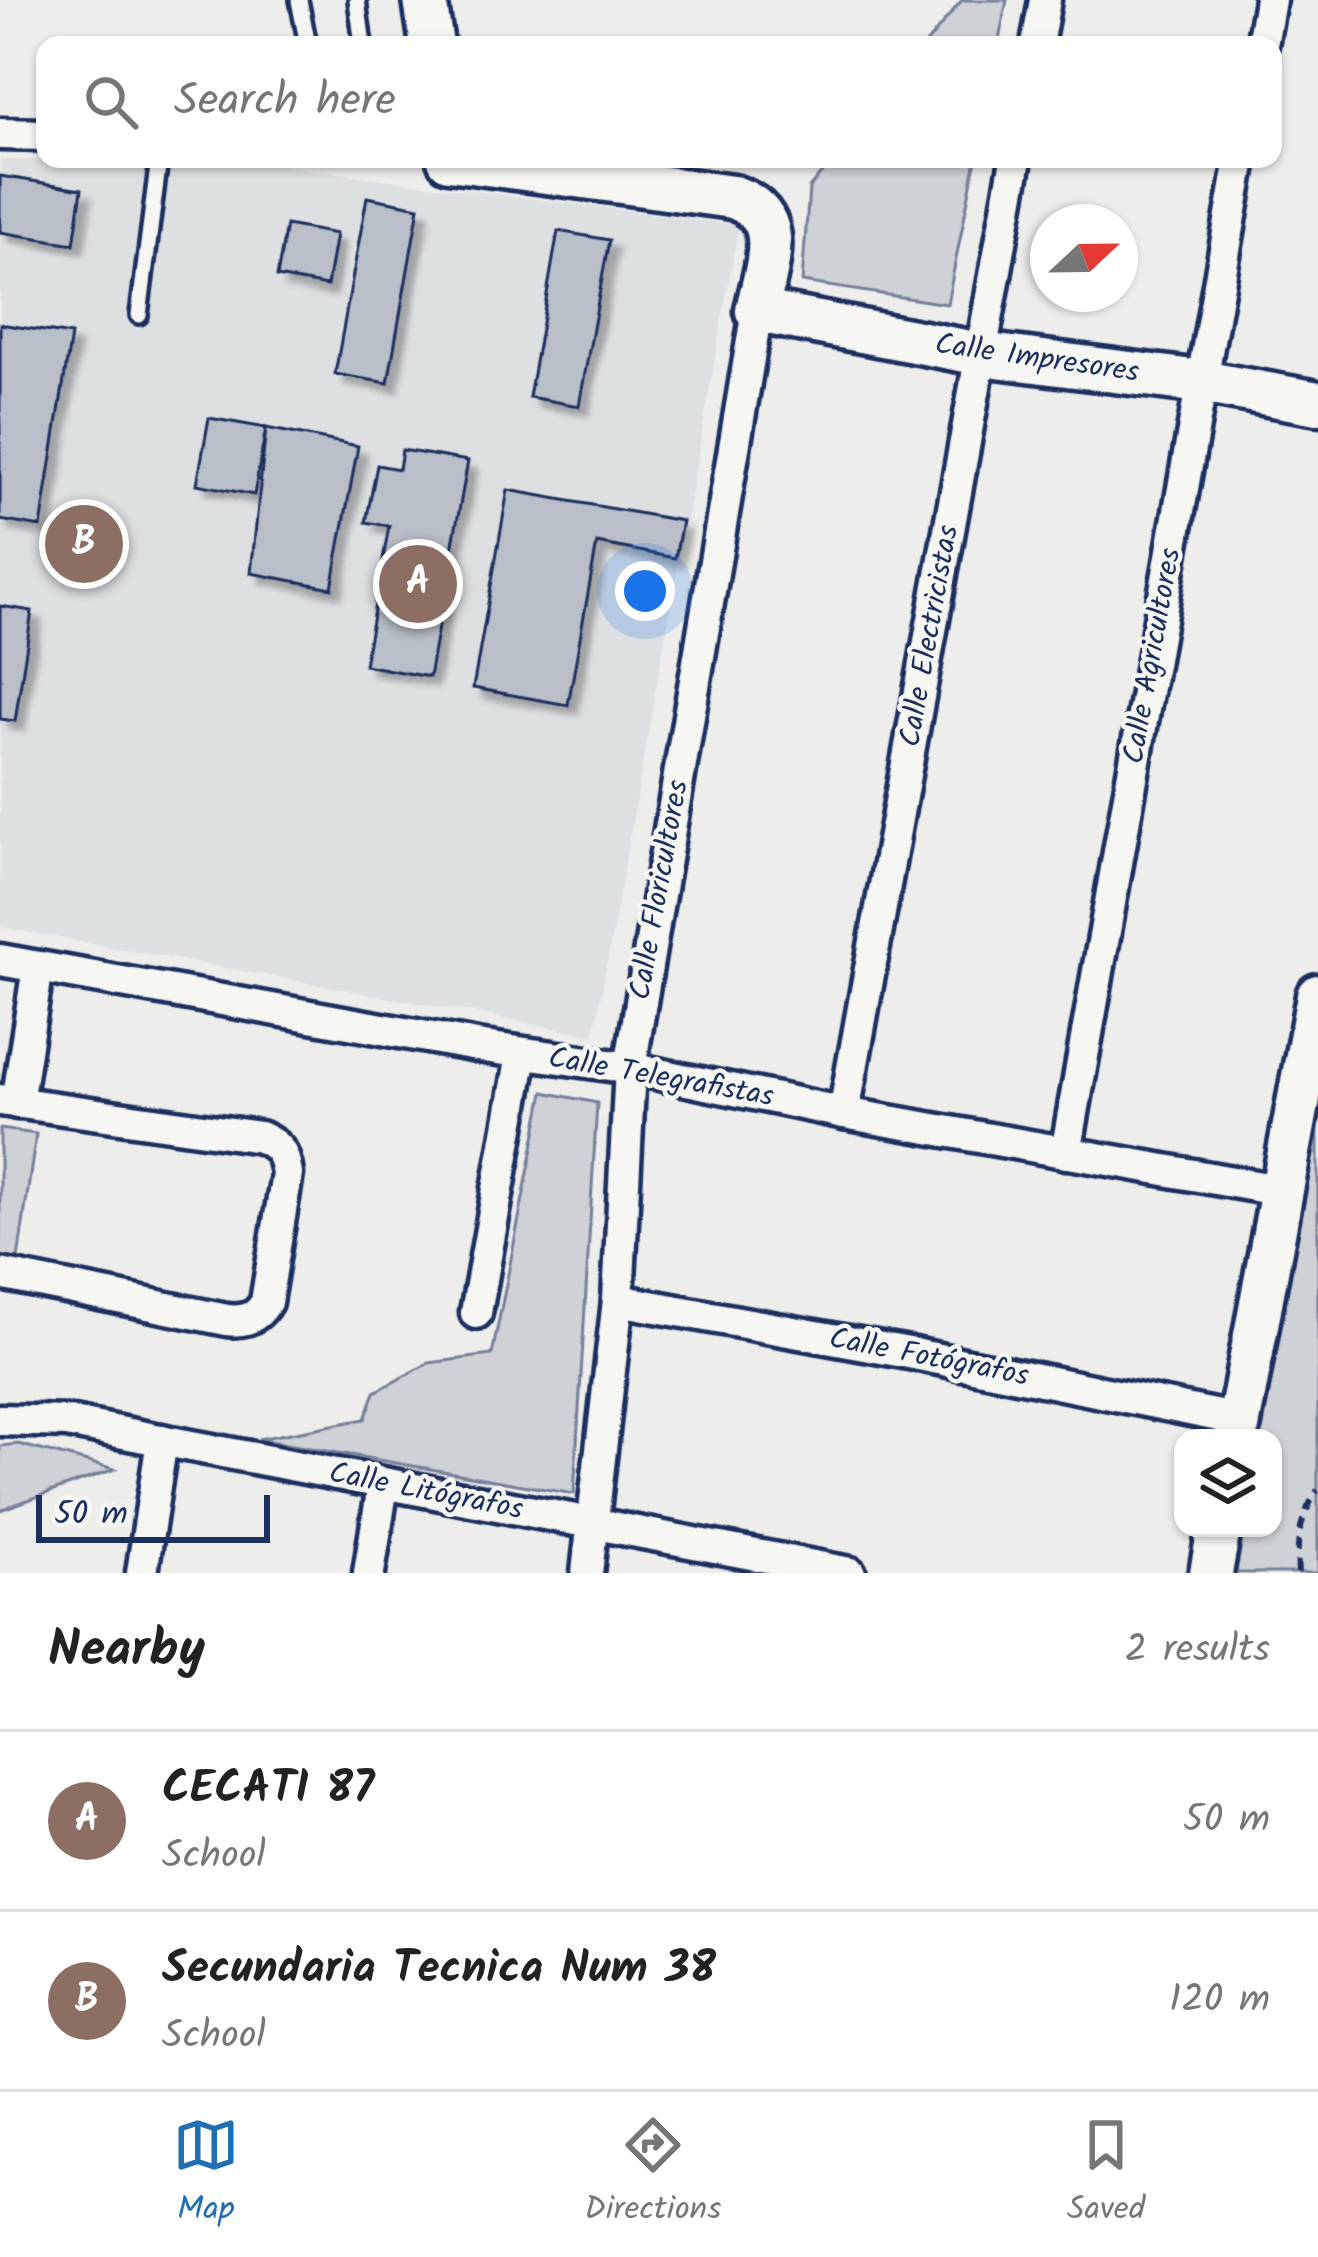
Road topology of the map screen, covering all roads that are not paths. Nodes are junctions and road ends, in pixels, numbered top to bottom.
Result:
1 (299, 0) edge
2 (357, 0) edge
3 (425, 0) edge
4 (1045, 0) edge
5 (1270, 0) edge
6 (306, 36) edge
7 (362, 36) edge
8 (431, 36) edge
9 (1039, 36) edge
10 (1264, 36) edge
11 (0, 134) edge
12 (36, 135) edge
13 (158, 168) edge
14 (516, 168) edge
15 (1014, 168) edge
16 (1239, 168) edge
17 (757, 310) junction
18 (140, 316) dead end
19 (981, 354) junction
20 (1201, 382) junction
21 (1318, 403) edge
22 (0, 960) edge
23 (38, 967) junction
24 (1318, 996) edge
25 (522, 1054) junction
26 (630, 1068) junction
27 (8, 1101) edge
28 (844, 1113) junction
29 (1066, 1153) junction
30 (1283, 1191) junction
31 (0, 1274) edge
32 (618, 1300) junction
33 (476, 1312) dead end
34 (0, 1420) edge
35 (1237, 1429) edge
36 (161, 1440) junction
37 (382, 1485) junction
38 (593, 1523) junction
39 (1217, 1537) edge
40 (835, 1571) edge
41 (142, 1573) edge
42 (369, 1573) edge
43 (587, 1573) edge
44 (1211, 1573) edge

1 - 6 lane
2 - 7 lane
3 - 8 street
4 - 9 street
5 - 10 street
11 - 12 street
13 - 18 lane
14 - 17 street, Calle Floricultores
15 - 19 street, Calle Electricistas
16 - 20 street, Calle Agricultores
17 - 19 street, Calle Impresores
17 - 26 street, Calle Floricultores
19 - 20 street, Calle Impresores
19 - 28 street, Calle Electricistas
20 - 21 street, Calle Impresores
20 - 29 street, Calle Agricultores
22 - 23 street, Calle Telegrafistas
23 - 25 street, Calle Telegrafistas
23 - 27 street
24 - 30 street
25 - 26 street, Calle Telegrafistas
25 - 33 street
26 - 28 street, Calle Telegrafistas
26 - 32 street, Calle Floricultores
27 - 31 street
28 - 29 street, Calle Telegrafistas
29 - 30 street, Calle Telegrafistas
30 - 35 street
32 - 35 street, Calle Fotógrafos
32 - 38 street, Calle Floricultores
34 - 36 street, Calle Litógrafos
36 - 37 street, Calle Litógrafos
36 - 41 street
37 - 38 street, Calle Litógrafos
37 - 42 street
38 - 40 street, Calle Litógrafos
38 - 43 street, Calle Floricultores
39 - 44 street

